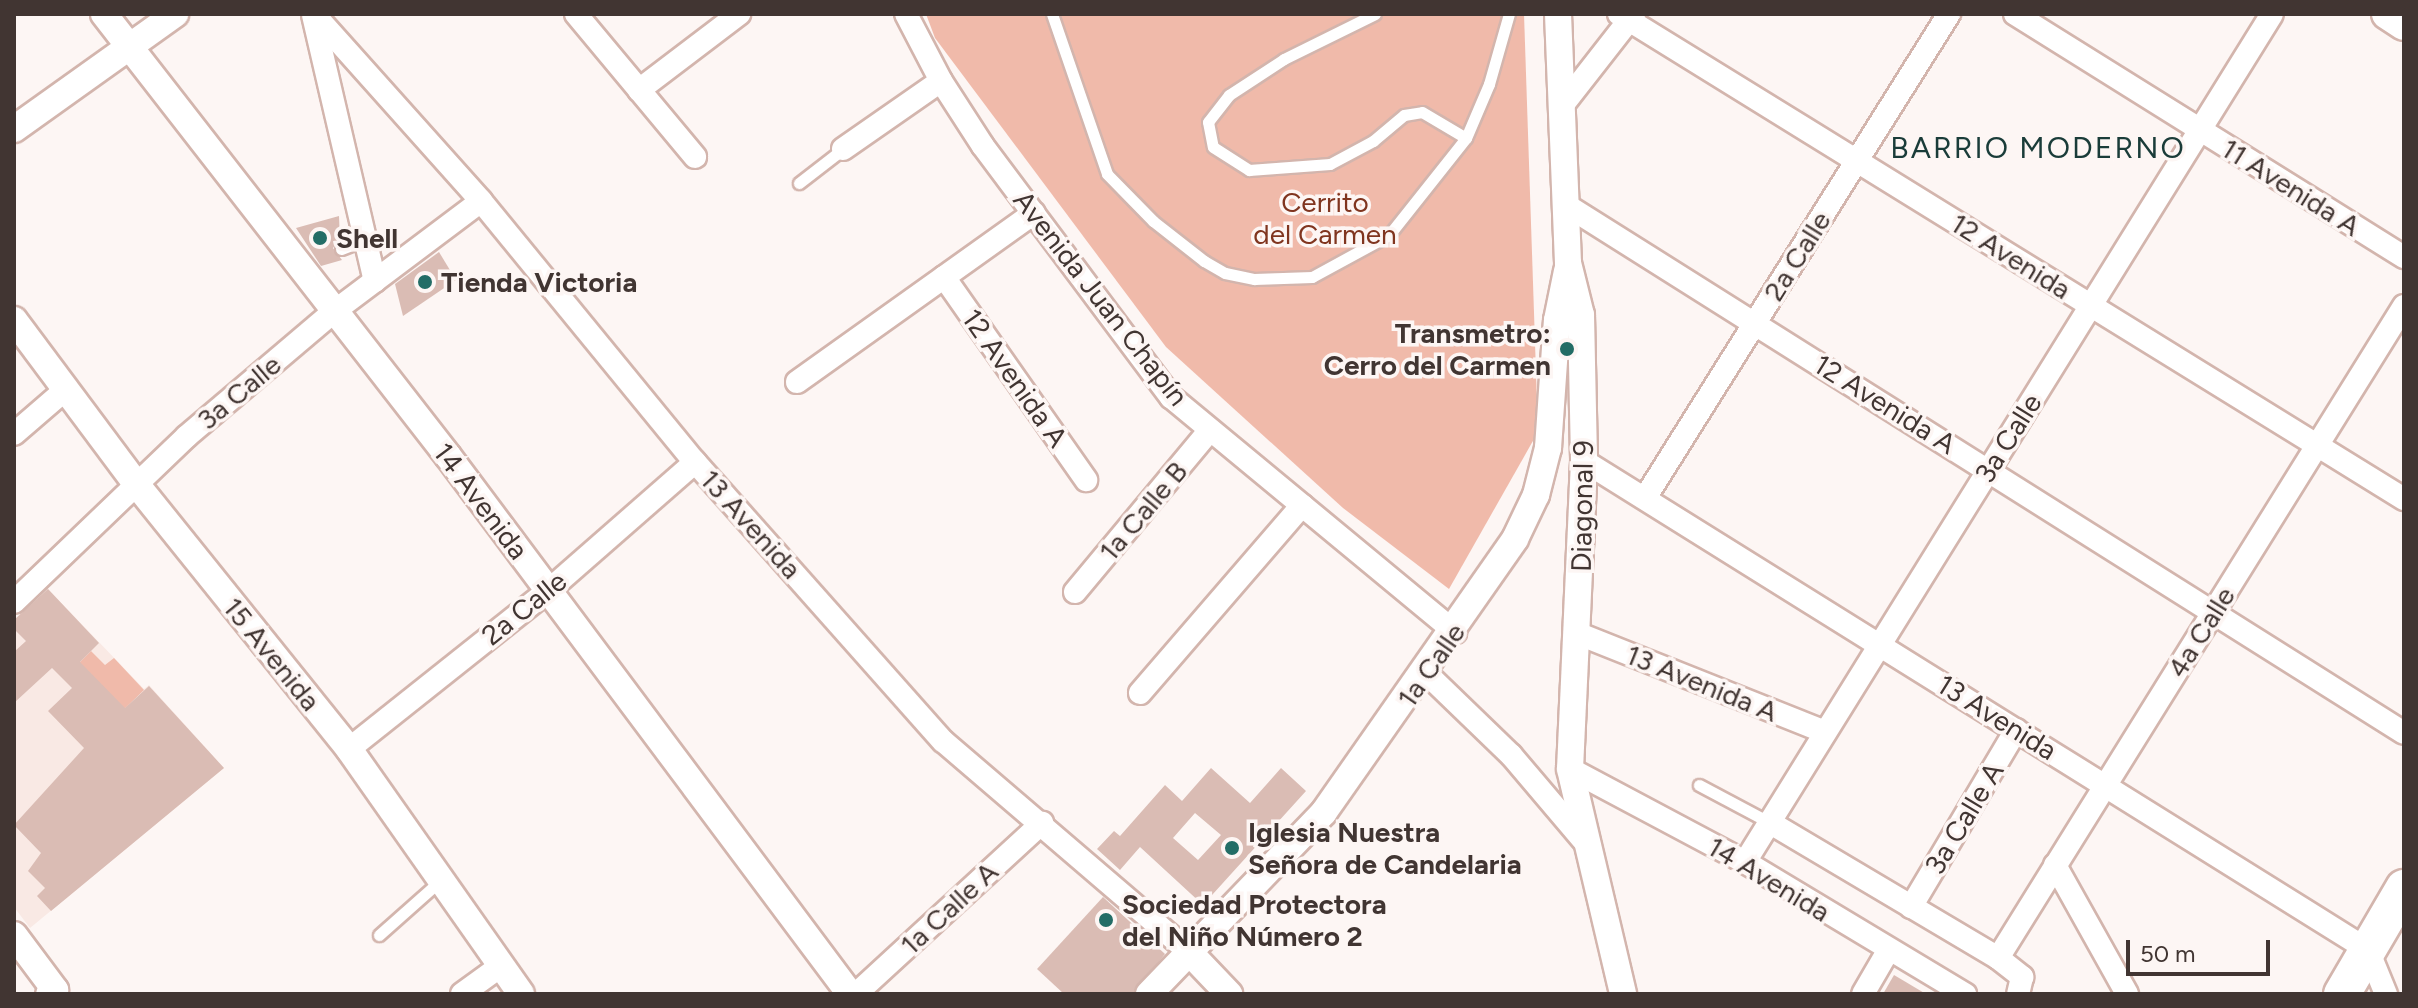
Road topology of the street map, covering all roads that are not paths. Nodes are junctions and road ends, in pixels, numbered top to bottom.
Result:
1 (104, 14) edge
2 (175, 14) edge
3 (314, 14) edge
4 (576, 14) edge
5 (739, 14) edge
6 (906, 14) edge
7 (1052, 14) edge
8 (1375, 14) edge
9 (1509, 14) edge
10 (1558, 14) edge
11 (1949, 14) edge
12 (2015, 14) edge
13 (2272, 14) edge
14 (2387, 14) edge
15 (1628, 16) edge
16 (2404, 25) edge
17 (129, 45) junction
18 (941, 81) junction
19 (639, 90) junction
20 (1562, 106) junction
21 (14, 129) edge
22 (2200, 130) junction
23 (1466, 138) junction
24 (843, 149) joint
25 (695, 157) dead end
26 (1856, 161) junction
27 (799, 183) dead end
28 (481, 201) junction
29 (1566, 205) junction
30 (1034, 213) junction
31 (365, 240) junction
32 (341, 249) dead end
33 (2404, 257) edge
34 (1568, 263) junction
35 (944, 277) junction
36 (375, 281) junction
37 (2091, 305) junction
38 (2404, 306) edge
39 (332, 313) junction
40 (14, 320) edge
41 (1755, 323) junction
42 (797, 382) dead end
43 (65, 390) junction
44 (1210, 430) junction
45 (14, 434) edge
46 (2317, 445) junction
47 (1584, 461) junction
48 (695, 462) junction
49 (1989, 469) junction
50 (1086, 480) dead end
51 (137, 485) junction
52 (1645, 498) junction
53 (2404, 499) edge
54 (1302, 505) junction
55 (549, 590) junction
56 (1075, 592) dead end
57 (14, 602) edge
58 (2213, 612) junction
59 (1455, 632) junction
60 (1579, 634) junction
61 (1880, 644) junction
62 (1426, 673) junction
63 (1140, 693) dead end
64 (2016, 730) junction
65 (1825, 732) junction
66 (2404, 733) edge
67 (349, 749) junction
68 (1570, 769) junction
69 (1699, 785) dead end
70 (2105, 785) junction
71 (1769, 822) junction
72 (1042, 823) junction
73 (1583, 840) junction
74 (1745, 862) junction
75 (2055, 865) junction
76 (442, 879) junction
77 (2404, 888) edge
78 (1911, 907) junction
79 (14, 935) edge
80 (379, 935) dead end
81 (2368, 950) junction
82 (1888, 951) junction
83 (1190, 953) junction
84 (1998, 958) junction
85 (502, 965) junction
86 (54, 993) edge
87 (462, 994) edge
88 (521, 994) edge
89 (853, 994) edge
90 (1149, 994) edge
91 (1229, 994) edge
92 (1623, 994) edge
93 (1863, 994) edge
94 (1965, 994) edge
95 (2018, 994) edge
96 (2127, 994) edge
97 (2342, 994) edge
98 (2386, 994) edge

1 - 17 street, 14 Avenida
2 - 17 street
3 - 28 street, 13 Avenida
3 - 31 street
4 - 19 street
5 - 19 street
6 - 18 street, Avenida Juan Chapín
7 - 23 lane
8 - 23 lane
9 - 23 lane
10 - 20 street, Diagonal 9
11 - 26 street, 2a Calle
12 - 22 street, 11 Avenida A
13 - 22 street, 3a Calle
14 - 16 main road
15 - 20 street
15 - 26 street, 12 Avenida
17 - 21 street
17 - 39 street, 14 Avenida
18 - 24 street
18 - 30 street, Avenida Juan Chapín
19 - 25 street
20 - 29 street, Diagonal 9
22 - 33 street, 11 Avenida A
22 - 37 street, 3a Calle
24 - 27 lane
26 - 37 street, 12 Avenida
26 - 41 street, 2a Calle
28 - 36 street, 3a Calle
28 - 48 street, 13 Avenida
29 - 34 street, Diagonal 9
29 - 41 street, 12 Avenida A
30 - 35 street
30 - 44 street, Avenida Juan Chapín
31 - 32 lane
31 - 36 street
34 - 47 street, Diagonal 9
34 - 59 street, 1a Calle
35 - 42 street
35 - 50 street, 12 Avenida A
36 - 39 street, 3a Calle
37 - 46 street, 12 Avenida
37 - 49 street, 3a Calle
38 - 46 street, 4a Calle
39 - 51 street, 3a Calle
39 - 55 street, 14 Avenida
40 - 43 street, 15 Avenida
41 - 49 street, 12 Avenida A
41 - 52 street, 2a Calle
43 - 45 street
43 - 51 street, 15 Avenida
44 - 54 street, Avenida Juan Chapín
44 - 56 street, 1a Calle B
46 - 53 street, 12 Avenida
46 - 58 street, 4a Calle
47 - 52 street, 13 Avenida
47 - 60 street, Diagonal 9
48 - 55 street, 2a Calle
48 - 72 street, 13 Avenida
49 - 58 street, 12 Avenida A
49 - 61 street, 3a Calle
51 - 57 street, 3a Calle
51 - 67 street, 15 Avenida
52 - 61 street, 13 Avenida
54 - 59 street, Avenida Juan Chapín
54 - 63 street
55 - 67 street, 2a Calle
55 - 89 street, 14 Avenida
58 - 66 street, 12 Avenida A
58 - 70 street, 4a Calle
59 - 62 street, 1a Calle
60 - 65 street, 13 Avenida A
60 - 68 street, Diagonal 9
61 - 64 street, 13 Avenida
61 - 65 street, 3a Calle
62 - 73 street
62 - 83 street, 1a Calle
64 - 70 street, 13 Avenida
64 - 78 street, 3a Calle A
65 - 71 street, 3a Calle
67 - 76 street, 15 Avenida
68 - 73 street, Diagonal 9
68 - 74 street, 14 Avenida
69 - 71 lane
70 - 75 street, 4a Calle
70 - 81 street, 13 Avenida
71 - 74 street, 3a Calle
71 - 78 street, 14 Avenida
72 - 83 street, 13 Avenida
72 - 89 street, 1a Calle A
73 - 92 street, Diagonal 9
74 - 82 street, 14 Avenida
75 - 84 street, 4a Calle
75 - 96 street
76 - 80 lane
76 - 85 street, 15 Avenida
77 - 81 highway
78 - 84 street, 14 Avenida
79 - 86 street
81 - 97 highway
81 - 98 street
82 - 93 street
82 - 94 street, 14 Avenida
83 - 90 street, 1a Calle
83 - 91 street, 13 Avenida
84 - 95 street, 14 Avenida
85 - 87 street
85 - 88 street, 15 Avenida

